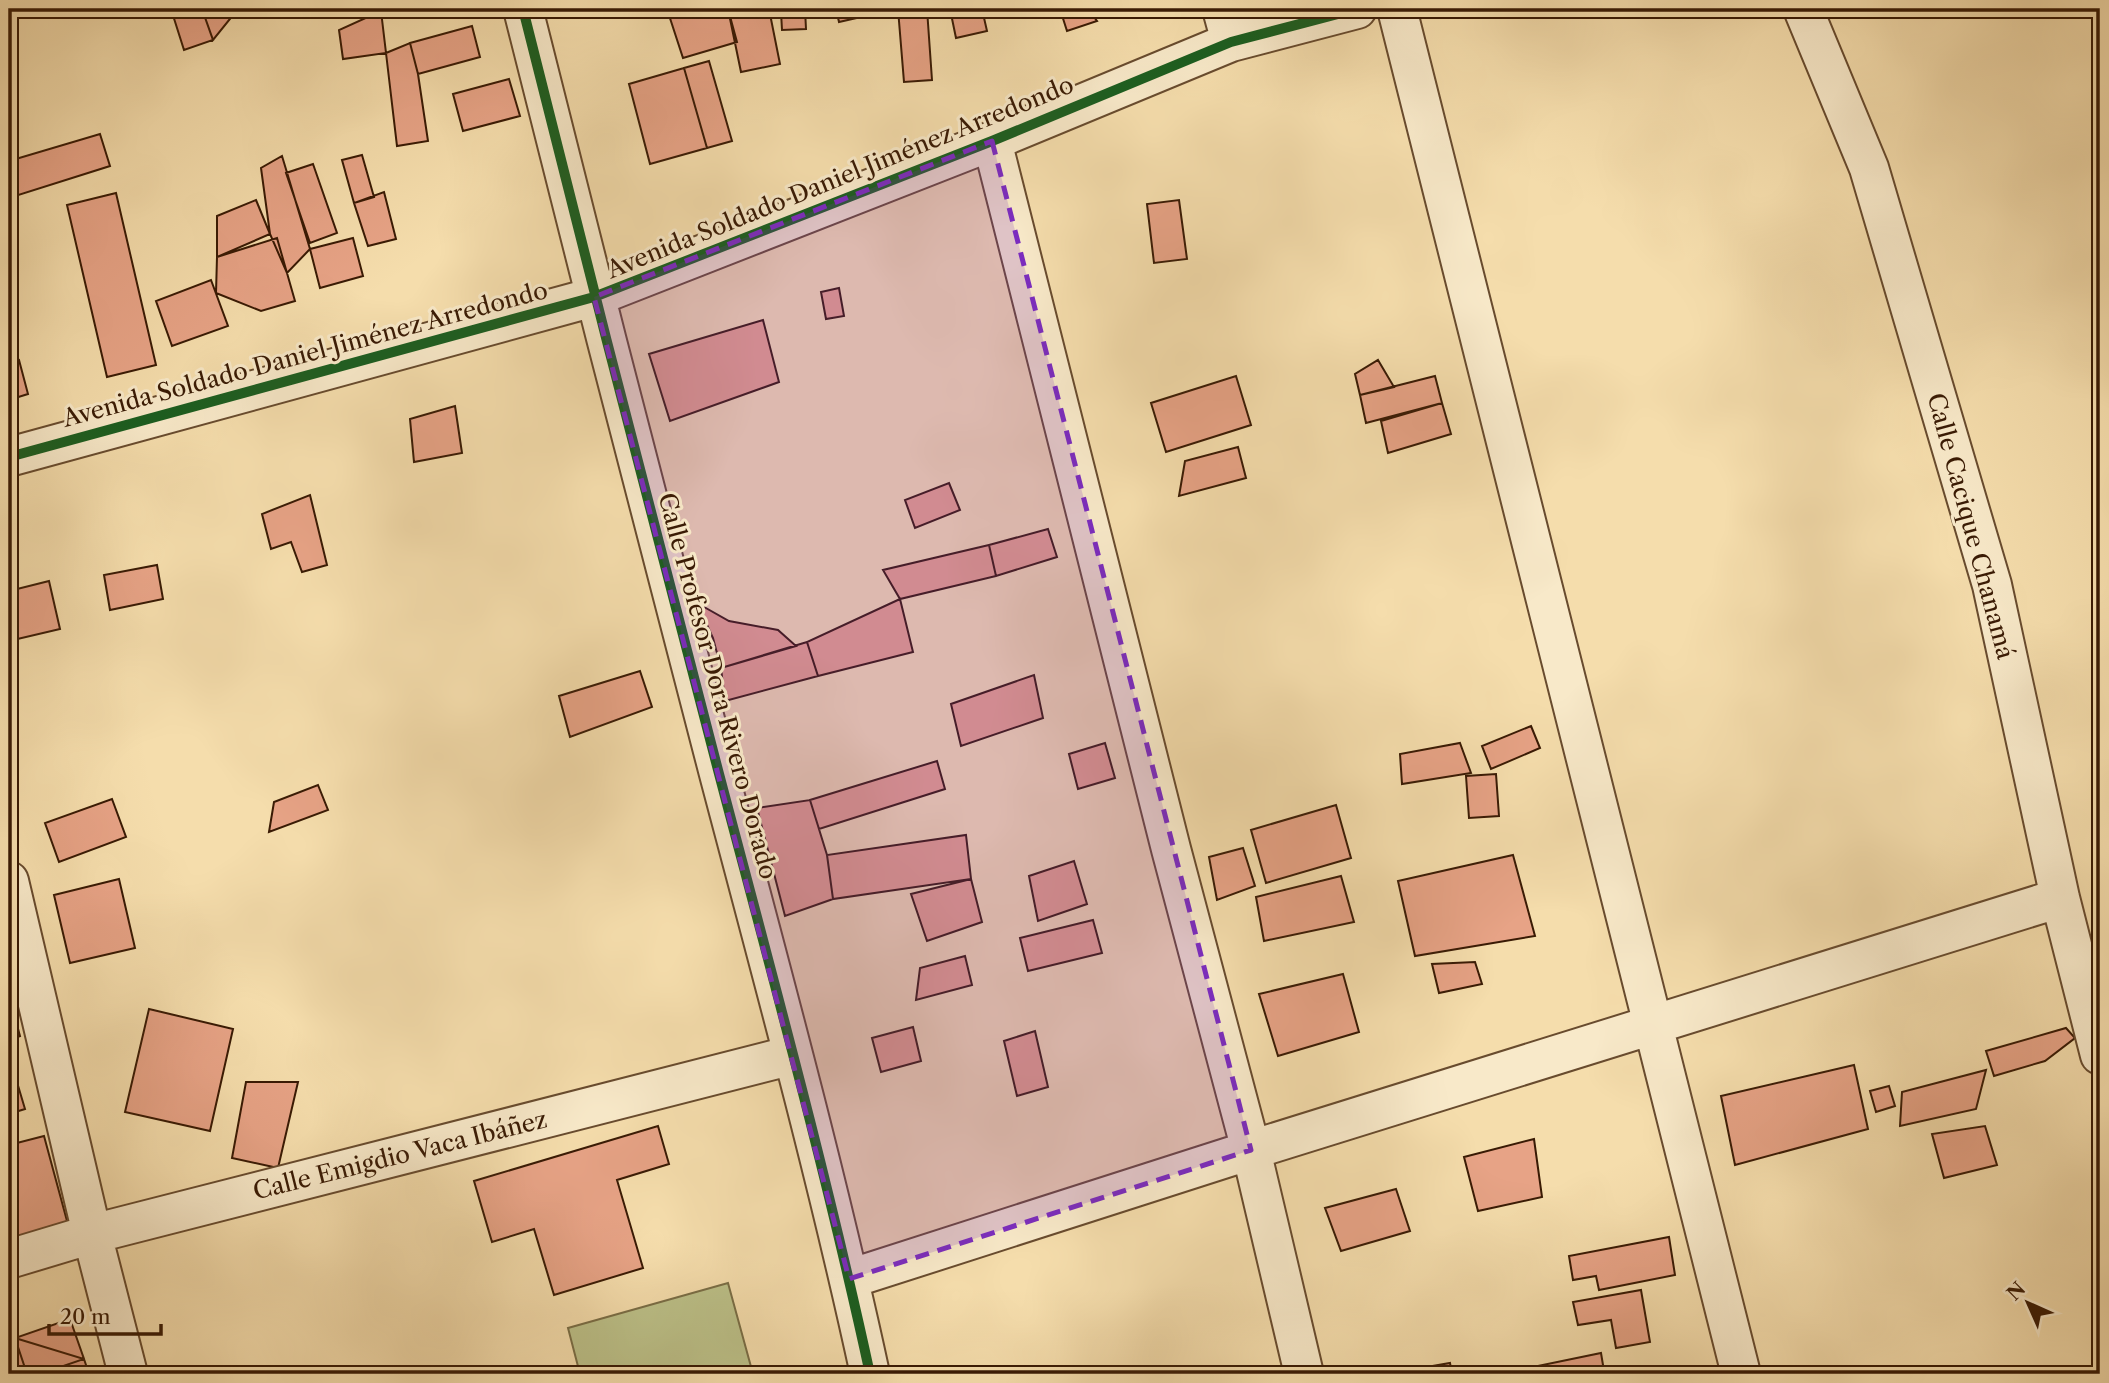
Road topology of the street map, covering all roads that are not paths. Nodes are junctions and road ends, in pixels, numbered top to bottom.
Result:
1 (523, 9) edge
2 (1357, 9) edge
3 (1397, 9) edge
4 (1802, 9) edge
5 (1227, 25) edge
6 (992, 141) junction
7 (594, 297) junction
8 (9, 457) edge
9 (9, 881) edge
10 (2060, 898) junction
11 (1654, 1025) junction
12 (793, 1055) junction
13 (2100, 1055) edge
14 (1251, 1150) junction
15 (92, 1234) junction
16 (9, 1259) edge
17 (849, 1279) junction
18 (128, 1374) edge
19 (870, 1374) edge
20 (1304, 1374) edge
21 (1741, 1374) edge

1 - 7 street, Calle Profesor Dora Rivero Dorado
2 - 5 street, Avenida Soldado Daniel Jiménez Arredondo
3 - 11 street
4 - 10 street, Calle Cacique Chanamá
5 - 6 street, Avenida Soldado Daniel Jiménez Arredondo
6 - 7 street, Avenida Soldado Daniel Jiménez Arredondo
6 - 14 street
7 - 8 street, Avenida Soldado Daniel Jiménez Arredondo
7 - 12 street, Calle Profesor Dora Rivero Dorado
9 - 15 street
10 - 11 street
10 - 13 street, Calle Cacique Chanamá
11 - 14 street
11 - 21 street
12 - 15 street, Calle Emigdio Vaca Ibáñez
12 - 17 street, Calle Profesor Dora Rivero Dorado
14 - 17 street
14 - 20 street
15 - 16 street, Calle Emigdio Vaca Ibáñez
15 - 18 street
17 - 19 street, Calle Profesor Dora Rivero Dorado

